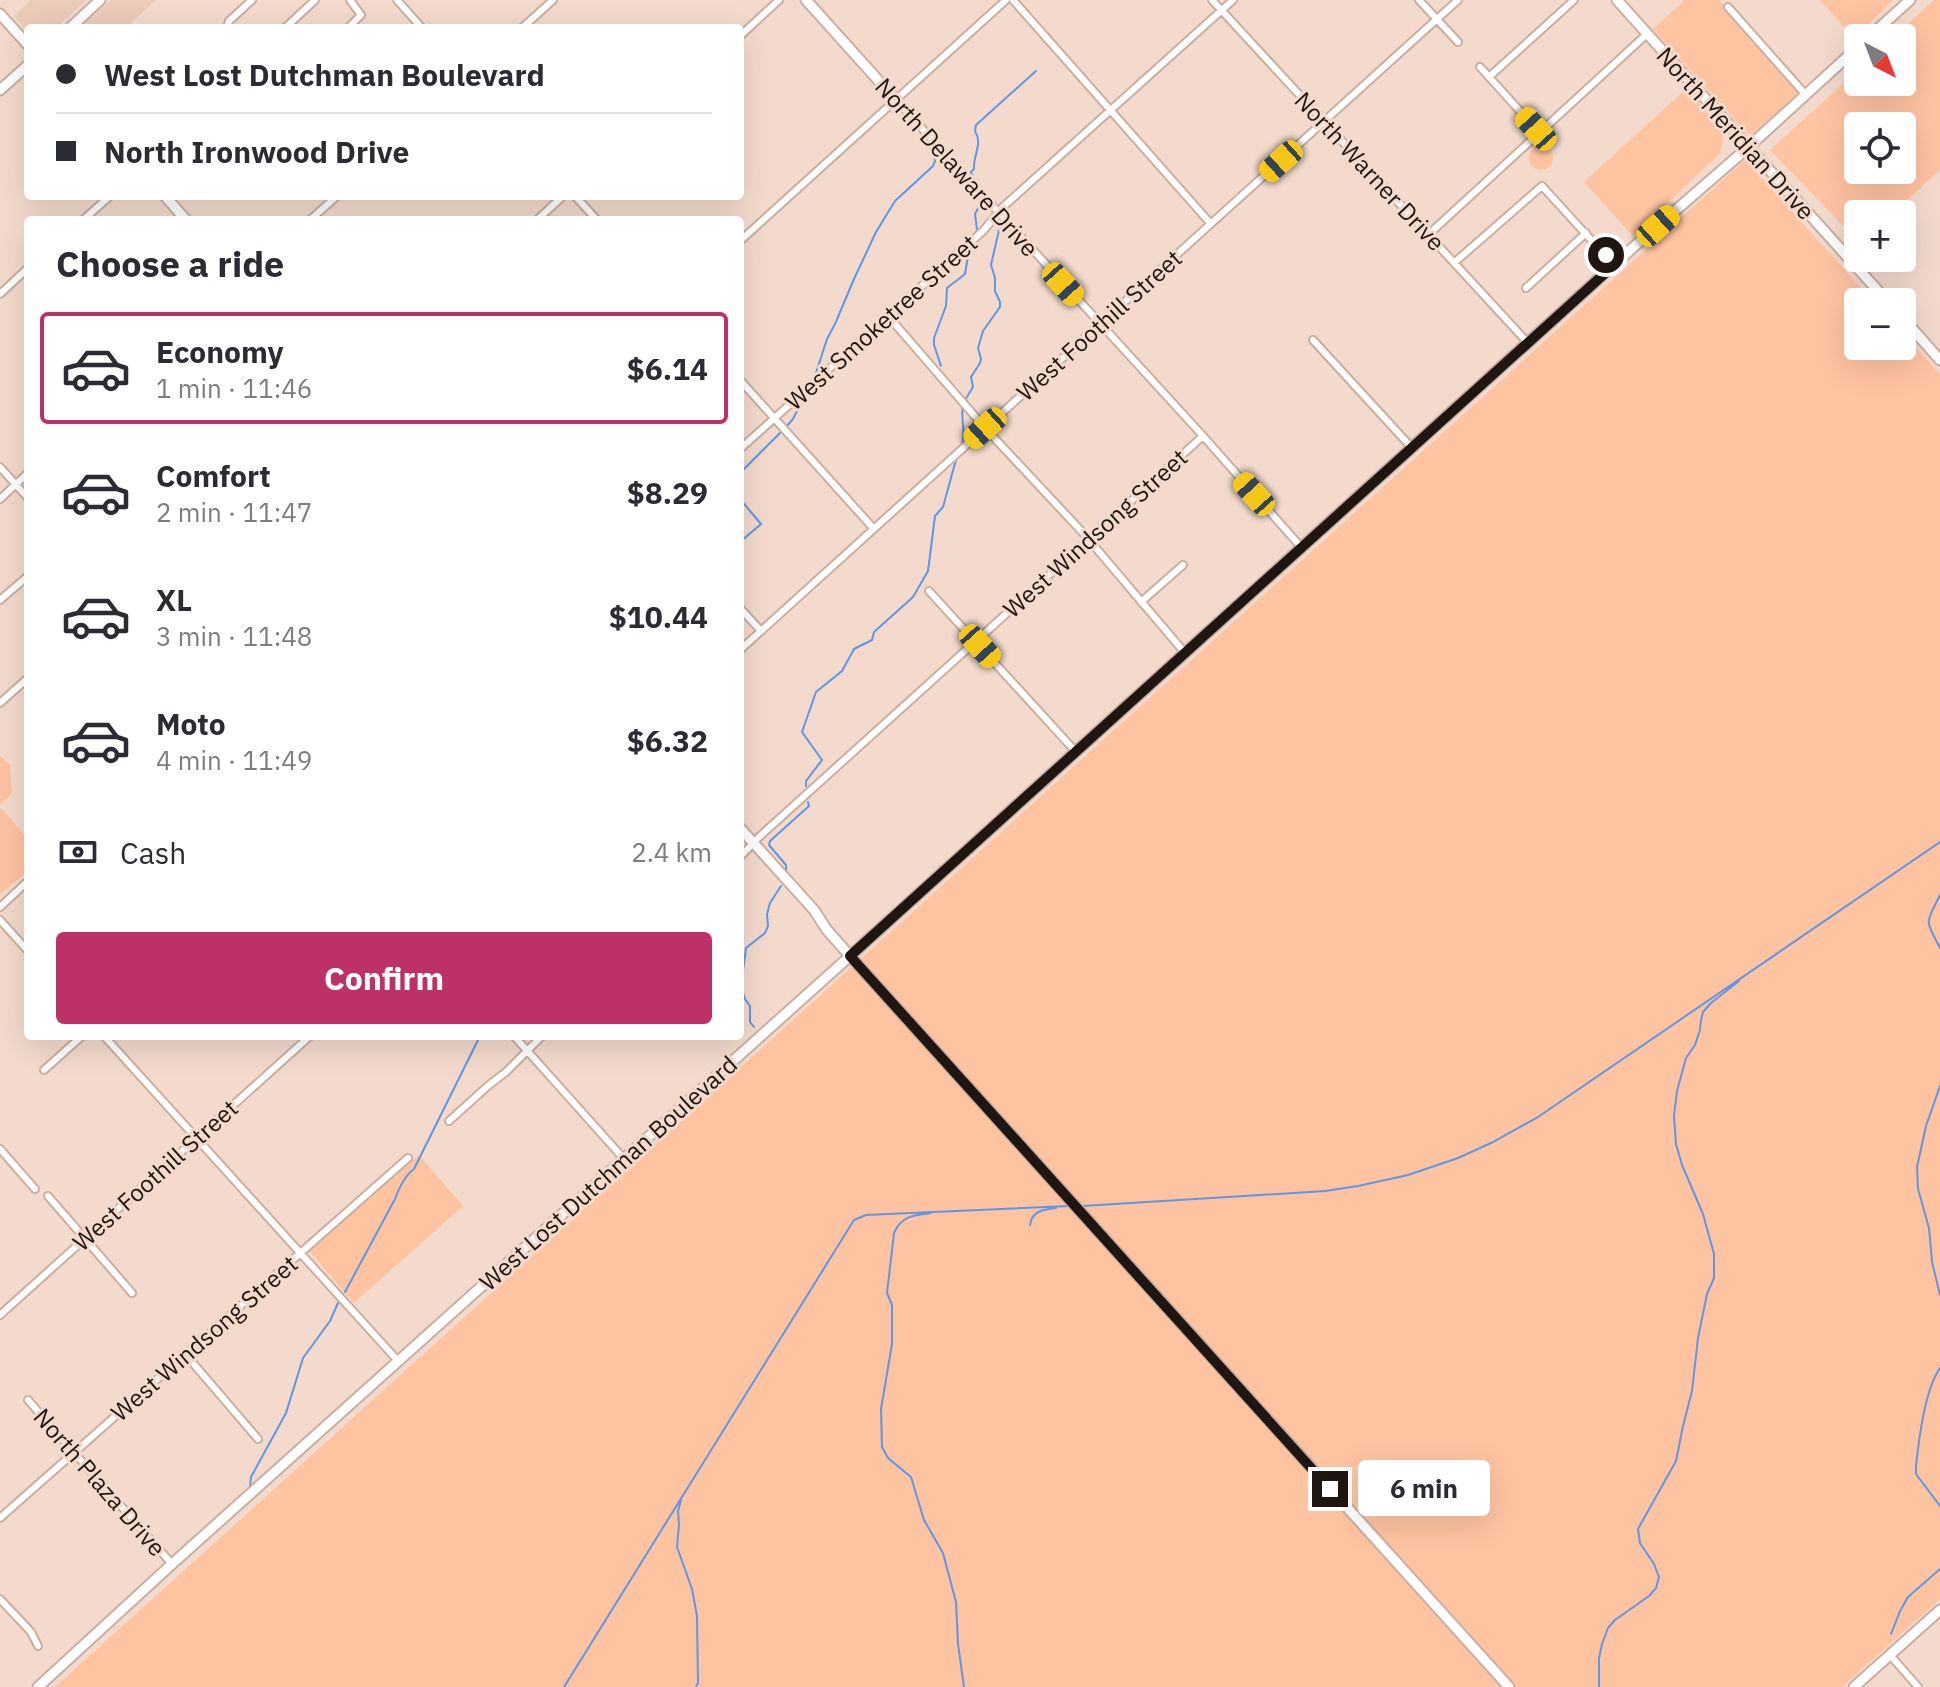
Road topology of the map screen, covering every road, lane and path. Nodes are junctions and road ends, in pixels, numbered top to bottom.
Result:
1 (100, 0) edge
2 (252, 0) edge
3 (315, 0) edge
4 (350, 0) edge
5 (397, 0) edge
6 (553, 0) edge
7 (779, 0) edge
8 (806, 0) edge
9 (1006, 0) edge
10 (1013, 0) edge
11 (1212, 0) edge
12 (1233, 0) edge
13 (1419, 0) edge
14 (1458, 0) edge
15 (1574, 0) edge
16 (1617, 0) edge
17 (1909, 0) edge
18 (306, 3) edge
19 (1728, 7) dead end
20 (1221, 10) junction
21 (0, 14) edge
22 (1437, 20) junction
23 (74, 24) edge
24 (230, 24) edge
25 (288, 24) edge
26 (352, 24) edge
27 (418, 24) edge
28 (526, 24) edge
29 (1883, 24) edge
30 (744, 32) edge
31 (1647, 34) junction
32 (24, 41) edge
33 (1458, 42) dead end
34 (1844, 60) edge
35 (1480, 67) dead end
36 (24, 69) edge
37 (1489, 77) junction
38 (0, 90) edge
39 (1806, 95) junction
40 (896, 100) junction
41 (1111, 109) junction
42 (1323, 123) junction
43 (1539, 132) junction
44 (1749, 147) junction
45 (106, 200) edge
46 (170, 200) edge
47 (332, 200) edge
48 (559, 200) edge
49 (579, 200) edge
50 (998, 213) junction
51 (88, 216) edge
52 (183, 216) edge
53 (314, 216) edge
54 (541, 216) edge
55 (593, 216) edge
56 (1211, 224) junction
57 (1586, 233) junction
58 (1429, 234) junction
59 (744, 237) edge
60 (1455, 262) junction
61 (1614, 265) junction
62 (24, 273) edge
63 (1526, 288) dead end
64 (1875, 288) edge
65 (0, 294) edge
66 (888, 316) junction
67 (1099, 325) junction
68 (1916, 333) edge
69 (1313, 340) dead end
70 (1528, 343) junction
71 (1940, 360) edge
72 (744, 385) edge
73 (774, 419) junction
74 (985, 428) junction
75 (1203, 436) junction
76 (744, 445) edge
77 (1412, 448) junction
78 (0, 467) edge
79 (24, 477) edge
80 (16, 484) junction
81 (24, 493) edge
82 (0, 499) edge
83 (874, 529) junction
84 (1088, 539) junction
85 (1301, 547) junction
86 (1183, 565) dead end
87 (24, 579) edge
88 (929, 591) dead end
89 (0, 600) edge
90 (1141, 602) junction
91 (744, 612) edge
92 (761, 631) junction
93 (975, 641) junction
94 (744, 646) edge
95 (1185, 653) junction
96 (24, 682) edge
97 (0, 703) edge
98 (1076, 752) junction
99 (744, 832) edge
100 (754, 843) junction
101 (744, 853) edge
102 (24, 885) edge
103 (0, 907) edge
104 (0, 920) edge
105 (24, 947) edge
106 (850, 956) junction
107 (78, 1040) edge
108 (108, 1040) edge
109 (306, 1040) edge
110 (518, 1040) edge
111 (538, 1040) edge
112 (527, 1050) junction
113 (44, 1070) dead end
114 (449, 1121) dead end
115 (197, 1138) junction
116 (0, 1149) edge
117 (408, 1158) dead end
118 (624, 1159) junction
119 (35, 1189) dead end
120 (48, 1196) dead end
121 (84, 1239) junction
122 (300, 1253) junction
123 (132, 1293) dead end
124 (0, 1315) edge
125 (186, 1355) junction
126 (398, 1361) junction
127 (28, 1400) dead end
128 (258, 1439) dead end
129 (74, 1452) junction
130 (0, 1518) edge
131 (172, 1564) junction
132 (0, 1599) edge
133 (1940, 1610) edge
134 (38, 1646) dead end
135 (1890, 1655) junction
136 (38, 1687) edge
137 (1509, 1687) edge
138 (1854, 1687) edge
139 (1918, 1687) edge

1 - 23 street
2 - 24 street
3 - 18 street
4 - 26 street
5 - 27 street
6 - 28 street
7 - 30 street
8 - 40 street, North Delaware Drive
9 - 40 street
10 - 41 street
11 - 20 street, North Warner Drive
12 - 20 street, West Smoketree Street
13 - 22 street
14 - 22 street, West Foothill Street
15 - 37 street
16 - 31 street, North Meridian Drive
17 - 29 street
18 - 25 street
19 - 39 street
20 - 41 street, West Smoketree Street
20 - 42 street, North Warner Drive
21 - 32 street
22 - 33 street
22 - 42 street, West Foothill Street
31 - 43 street
31 - 44 street, North Meridian Drive
34 - 39 street, West Lost Dutchman Boulevard
35 - 37 street
36 - 38 street
37 - 43 street
39 - 44 street, West Lost Dutchman Boulevard
40 - 50 street, North Delaware Drive
40 - 59 street
41 - 50 street, West Smoketree Street
41 - 56 street
42 - 56 street, West Foothill Street
42 - 58 street, North Warner Drive
43 - 58 street
44 - 61 street, West Lost Dutchman Boulevard
44 - 64 street, North Meridian Drive
45 - 51 street
46 - 52 street
47 - 53 street
48 - 54 street
49 - 55 street
50 - 66 street, West Smoketree Street
50 - 67 street, North Delaware Drive
56 - 67 street, West Foothill Street
57 - 60 street
57 - 61 street
57 - 63 street
58 - 60 street, North Warner Drive
60 - 70 street, North Warner Drive
61 - 70 street, West Lost Dutchman Boulevard
62 - 65 street
66 - 73 street, West Smoketree Street
66 - 74 street
67 - 74 street, West Foothill Street
67 - 75 street, North Delaware Drive
68 - 71 street
69 - 77 street
70 - 77 street, West Lost Dutchman Boulevard
72 - 73 street
73 - 76 street, West Smoketree Street
73 - 83 street
74 - 83 street, West Foothill Street
74 - 84 street
75 - 84 street, West Windsong Street
75 - 85 street, North Delaware Drive
77 - 85 street, West Lost Dutchman Boulevard
78 - 80 street
79 - 80 street
80 - 81 street
80 - 82 street
83 - 92 street, West Foothill Street
84 - 90 street
84 - 93 street, West Windsong Street
85 - 95 street, West Lost Dutchman Boulevard
86 - 90 street
87 - 89 street
88 - 93 street
90 - 95 street
91 - 92 street
92 - 94 street, West Foothill Street
93 - 98 street
93 - 100 street, West Windsong Street
95 - 98 street, West Lost Dutchman Boulevard
96 - 97 street
98 - 106 street, West Lost Dutchman Boulevard
99 - 100 street
100 - 101 street, West Windsong Street
100 - 106 street
102 - 103 street
104 - 105 street
106 - 118 street, West Lost Dutchman Boulevard
106 - 137 street
107 - 113 street
108 - 115 street
109 - 115 street, West Foothill Street
110 - 112 street
111 - 112 street
112 - 114 street
112 - 118 street
115 - 121 street, West Foothill Street
115 - 122 street
116 - 119 street
117 - 122 street, West Windsong Street
118 - 126 street, West Lost Dutchman Boulevard
120 - 121 street
121 - 123 street
121 - 124 street, West Foothill Street
122 - 125 street, West Windsong Street
122 - 126 street
125 - 128 street
125 - 129 street, West Windsong Street
126 - 131 street, West Lost Dutchman Boulevard
127 - 129 street, North Plaza Drive
129 - 130 street, West Windsong Street
129 - 131 street, North Plaza Drive
131 - 136 street, West Lost Dutchman Boulevard
132 - 134 street
133 - 135 street
135 - 138 street
135 - 139 street

